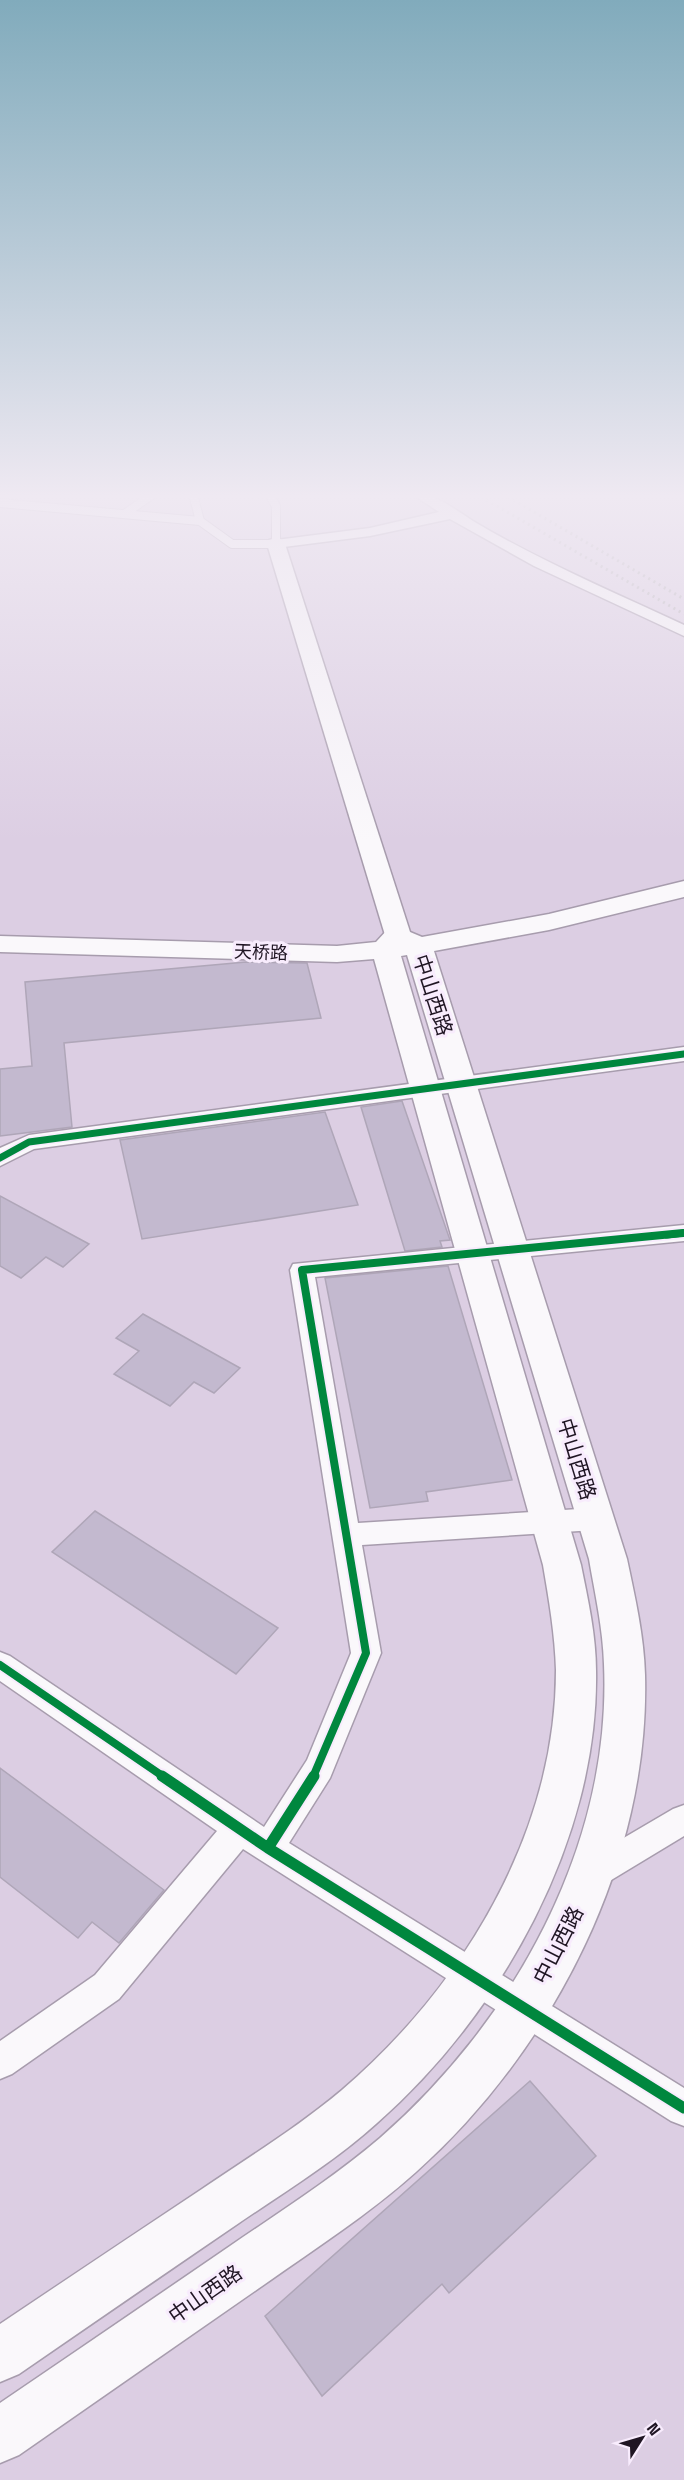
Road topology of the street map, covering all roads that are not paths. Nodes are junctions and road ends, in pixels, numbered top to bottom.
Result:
1 (296, 610) edge
2 (639, 610) edge
3 (684, 631) edge
4 (684, 889) edge
5 (0, 931) edge
6 (400, 943) junction
7 (0, 944) edge
8 (684, 1054) edge
9 (443, 1087) junction
10 (0, 1158) edge
11 (684, 1233) edge
12 (492, 1252) junction
13 (595, 1519) junction
14 (550, 1522) junction
15 (348, 1535) junction
16 (0, 1665) edge
17 (684, 1819) edge
18 (239, 1829) junction
19 (268, 1848) junction
20 (592, 1874) junction
21 (477, 1976) junction
22 (525, 2008) junction
23 (0, 2062) edge
24 (684, 2108) edge
25 (0, 2355) edge
26 (0, 2436) edge

1 - 6 street
2 - 3 street
4 - 6 main road, 天桥路
5 - 6 main road, 天桥路
6 - 7 main road, 天桥路
6 - 9 main road, 中山西路
8 - 9 street
9 - 10 street
9 - 12 main road, 中山西路
11 - 12 street
12 - 13 main road, 中山西路
12 - 14 main road, 中山西路
12 - 15 street
13 - 14 street
13 - 20 main road, 中山西路
14 - 15 street
14 - 21 main road, 中山西路
15 - 19 street
16 - 18 street
17 - 20 street
18 - 19 street
18 - 23 street
19 - 21 street
20 - 22 main road, 中山西路
21 - 22 street
21 - 25 main road, 中山西路
22 - 24 street
22 - 26 main road, 中山西路

